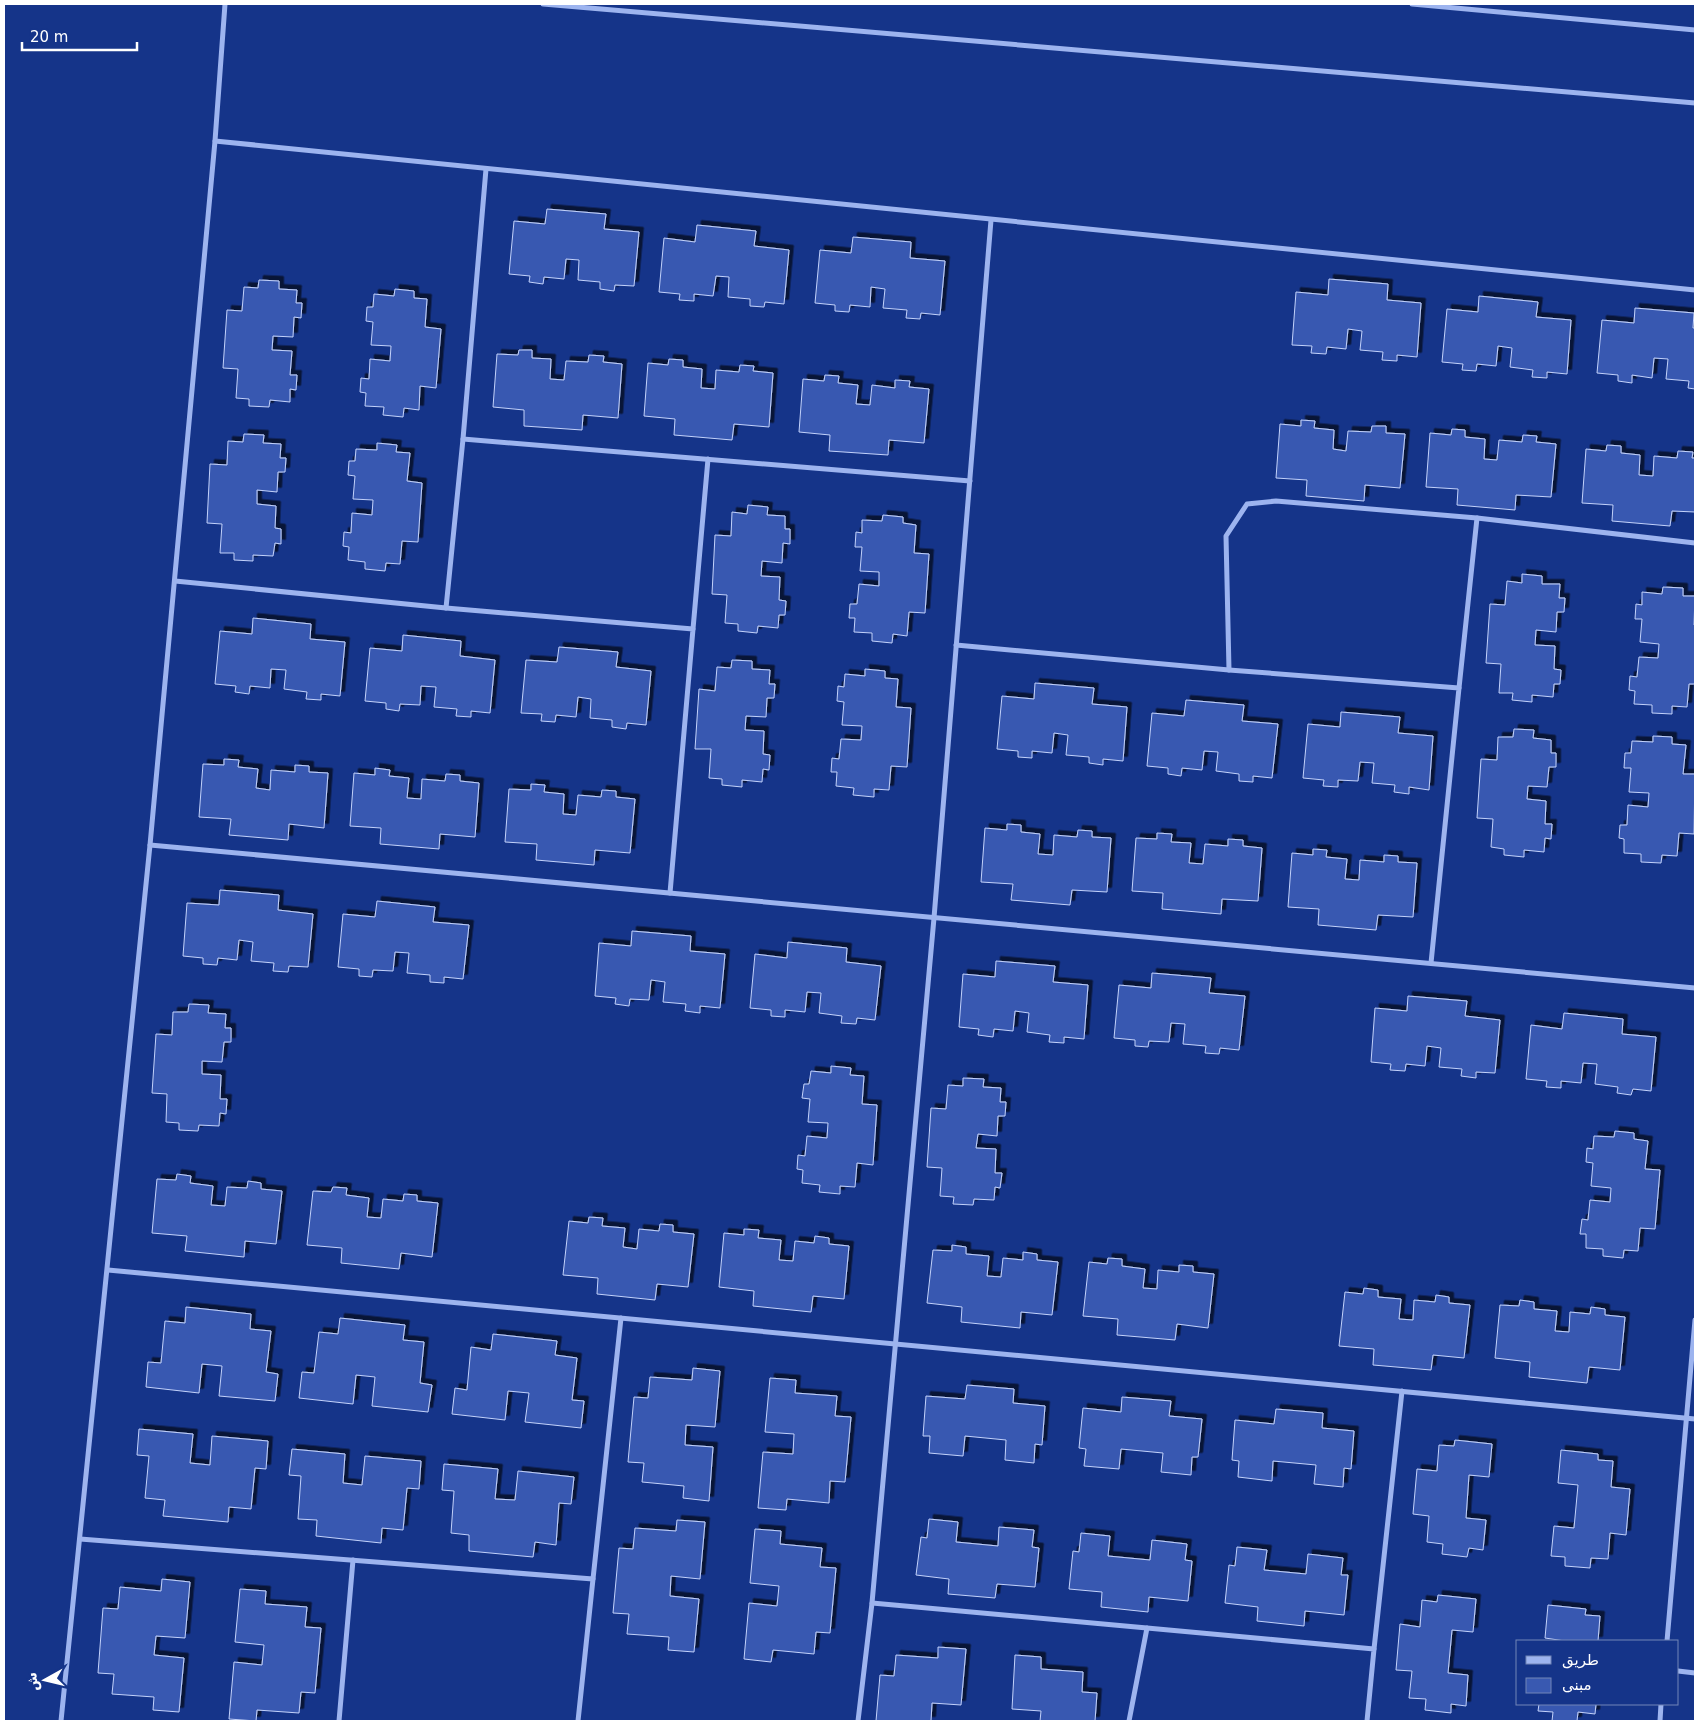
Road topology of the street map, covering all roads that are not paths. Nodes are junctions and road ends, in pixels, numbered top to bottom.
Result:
1 (225, 4) edge
2 (543, 4) edge
3 (1412, 4) edge
4 (1695, 30) edge
5 (1695, 103) edge
6 (215, 142) junction
7 (486, 169) junction
8 (991, 220) junction
9 (1695, 290) edge
10 (463, 439) junction
11 (708, 459) junction
12 (970, 481) junction
13 (1476, 518) junction
14 (1695, 543) edge
15 (175, 581) junction
16 (446, 608) junction
17 (693, 629) junction
18 (956, 645) junction
19 (1229, 670) junction
20 (1459, 688) junction
21 (150, 845) junction
22 (670, 893) junction
23 (934, 918) junction
24 (1431, 963) junction
25 (1695, 988) edge
26 (108, 1270) junction
27 (621, 1318) junction
28 (1695, 1320) edge
29 (895, 1344) junction
30 (1402, 1391) junction
31 (1686, 1418) junction
32 (1695, 1419) edge
33 (80, 1539) junction
34 (353, 1560) junction
35 (593, 1580) junction
36 (872, 1603) junction
37 (1147, 1628) junction
38 (1667, 1640) edge
39 (1374, 1650) junction
40 (1679, 1671) edge
41 (1695, 1673) edge
42 (1661, 1705) edge
43 (61, 1721) edge
44 (339, 1721) edge
45 (578, 1721) edge
46 (858, 1721) edge
47 (1129, 1721) edge
48 (1367, 1721) edge
49 (1660, 1721) edge

1 - 6 street
2 - 5 street
3 - 4 street
6 - 7 street
6 - 15 street
7 - 8 street
7 - 10 street
8 - 9 street
8 - 12 street
10 - 11 street
10 - 16 street
11 - 12 street
11 - 17 street
12 - 18 street
13 - 14 street
13 - 19 street
13 - 20 street
15 - 16 street
15 - 21 street
16 - 17 street
17 - 22 street
18 - 19 street
18 - 23 street
19 - 20 street
20 - 24 street
21 - 22 street
21 - 26 street
22 - 23 street
23 - 24 street
23 - 29 street
24 - 25 street
26 - 27 street
26 - 33 street
27 - 29 street
27 - 35 street
28 - 31 street
29 - 30 street
29 - 36 street
30 - 31 street
30 - 39 street
31 - 32 street
31 - 38 street
33 - 34 street
33 - 43 street
34 - 35 street
34 - 44 street
35 - 45 street
36 - 37 street
36 - 46 street
37 - 39 street
37 - 47 street
39 - 48 street
40 - 41 street
42 - 49 street

